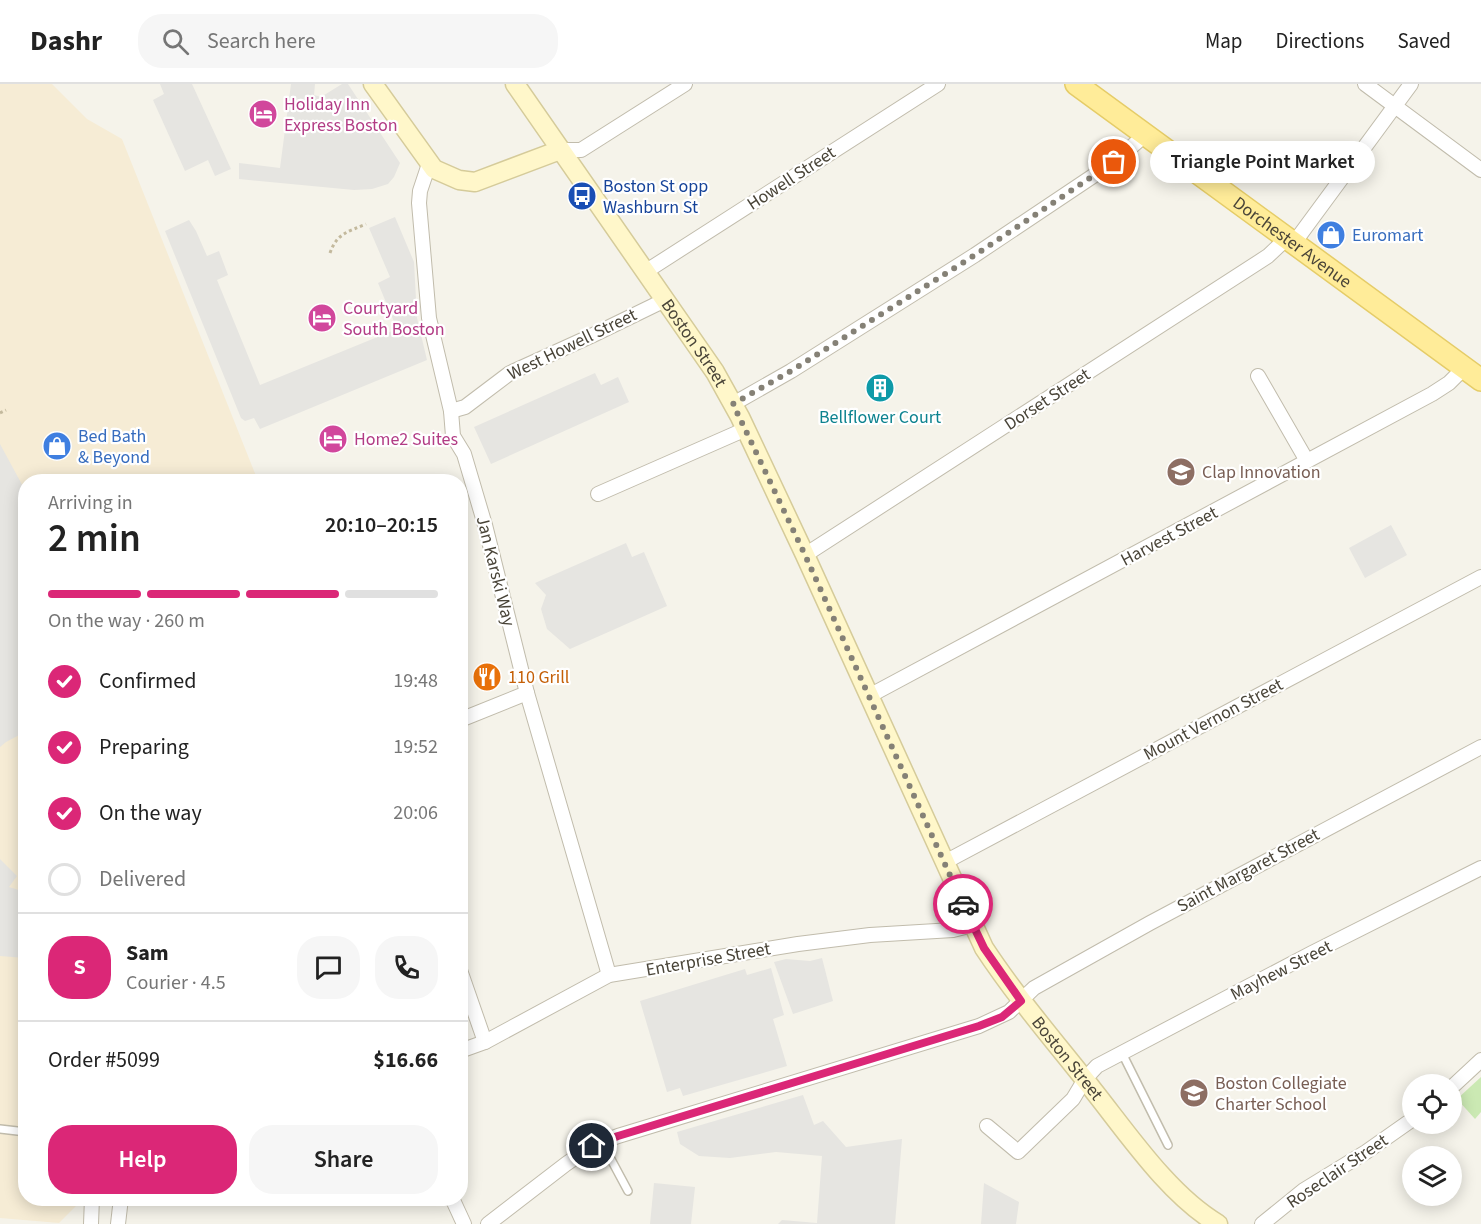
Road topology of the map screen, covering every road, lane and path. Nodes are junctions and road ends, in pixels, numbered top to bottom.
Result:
1 (373, 84) edge
2 (515, 84) edge
3 (685, 84) edge
4 (938, 84) edge
5 (1076, 84) edge
6 (1365, 84) edge
7 (1411, 84) edge
8 (1395, 106) junction
9 (1145, 135) junction
10 (560, 150) junction
11 (429, 164) junction
12 (1481, 170) edge
13 (366, 224) dead end
14 (1290, 241) junction
15 (330, 253) dead end
16 (645, 272) junction
17 (665, 300) junction
18 (1464, 368) junction
19 (1258, 376) dead end
20 (1481, 380) edge
21 (733, 404) junction
22 (6, 411) dead end
23 (451, 411) junction
24 (0, 413) edge
25 (746, 429) junction
26 (1307, 461) junction
27 (598, 494) dead end
28 (805, 555) junction
29 (1481, 576) edge
30 (527, 693) junction
31 (869, 696) junction
32 (468, 717) edge
33 (1481, 747) edge
34 (945, 862) junction
35 (1481, 868) edge
36 (973, 926) junction
37 (609, 975) junction
38 (468, 994) edge
39 (1021, 1001) junction
40 (484, 1042) junction
41 (468, 1048) edge
42 (1122, 1053) junction
43 (1481, 1060) edge
44 (1462, 1078) edge
45 (1085, 1079) junction
46 (987, 1126) dead end
47 (1402, 1127) edge
48 (0, 1130) edge
49 (18, 1131) edge
50 (604, 1142) junction
51 (1168, 1144) dead end
52 (628, 1191) dead end
53 (92, 1206) edge
54 (120, 1206) edge
55 (456, 1206) edge
56 (91, 1224) edge
57 (118, 1224) edge
58 (464, 1224) edge
59 (488, 1224) edge
60 (1218, 1224) edge
61 (1262, 1224) edge

1 - 11 main road
2 - 10 main road, Boston Street
3 - 10 street
4 - 16 street, Howell Street
5 - 9 main road, Dorchester Avenue
6 - 8 street
7 - 8 street, Dorset Street
8 - 12 street
8 - 14 street, Dorset Street
9 - 14 main road, Dorchester Avenue
9 - 21 street
10 - 11 main road
10 - 16 main road, Boston Street
11 - 23 street, Jan Karski Way
13 - 15 path
14 - 18 main road, Dorchester Avenue
14 - 28 street, Dorset Street
16 - 17 main road, Boston Street
17 - 21 main road, Boston Street
17 - 23 street, West Howell Street
18 - 20 main road, Dorchester Avenue
18 - 26 street, Harvest Street
19 - 26 street
21 - 25 main road, Boston Street
22 - 24 path
23 - 30 street, Jan Karski Way
25 - 27 street
25 - 28 main road, Boston Street
26 - 31 street, Harvest Street
28 - 31 main road, Boston Street
29 - 34 street, Mount Vernon Street
30 - 32 street
30 - 37 street, Jan Karski Way
31 - 34 main road, Boston Street
33 - 39 street, Saint Margaret Street
34 - 36 main road, Boston Street
35 - 42 street, Mayhew Street
36 - 37 street, Enterprise Street
36 - 39 main road, Boston Street
37 - 40 street, Enterprise Street
38 - 40 street
39 - 45 main road, Boston Street
39 - 50 street, Saint Margaret Street
40 - 41 street, Enterprise Street
42 - 45 street, Mayhew Street
42 - 51 lane
43 - 44 street
45 - 46 street, Mayhew Street
45 - 60 main road, Boston Street
47 - 61 street, Roseclair Street
48 - 49 lane
50 - 52 lane
50 - 59 street, Saint Margaret Street
53 - 56 street
54 - 57 street
55 - 58 street

